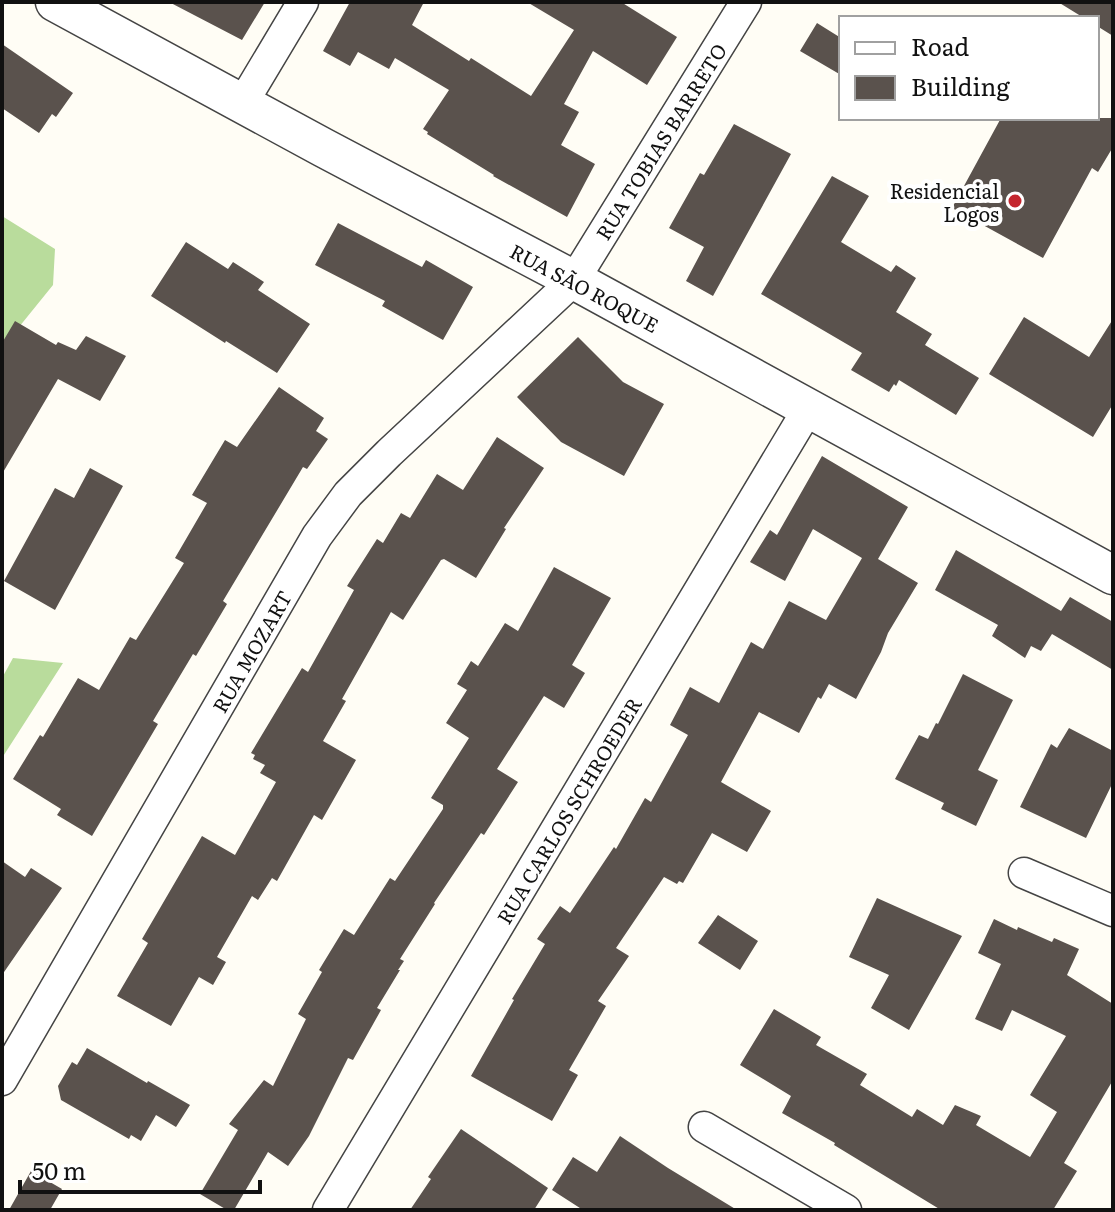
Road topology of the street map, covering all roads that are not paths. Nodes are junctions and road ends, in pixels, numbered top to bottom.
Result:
1 (55, 2) edge
2 (303, 2) edge
3 (746, 2) edge
4 (242, 104) junction
5 (574, 280) junction
6 (808, 409) junction
7 (1113, 575) edge
8 (1024, 873) dead end
9 (1113, 911) edge
10 (2, 1080) edge
11 (704, 1127) dead end
12 (328, 1210) edge
13 (846, 1210) edge

1 - 4 street, RUA SÃO ROQUE
2 - 4 street
3 - 5 street, RUA TOBIAS BARRETO
4 - 5 street, RUA SÃO ROQUE
5 - 6 street, RUA SÃO ROQUE
5 - 10 street, RUA MOZART
6 - 7 street, RUA SÃO ROQUE
6 - 12 street, RUA CARLOS SCHROEDER
8 - 9 street
11 - 13 street

